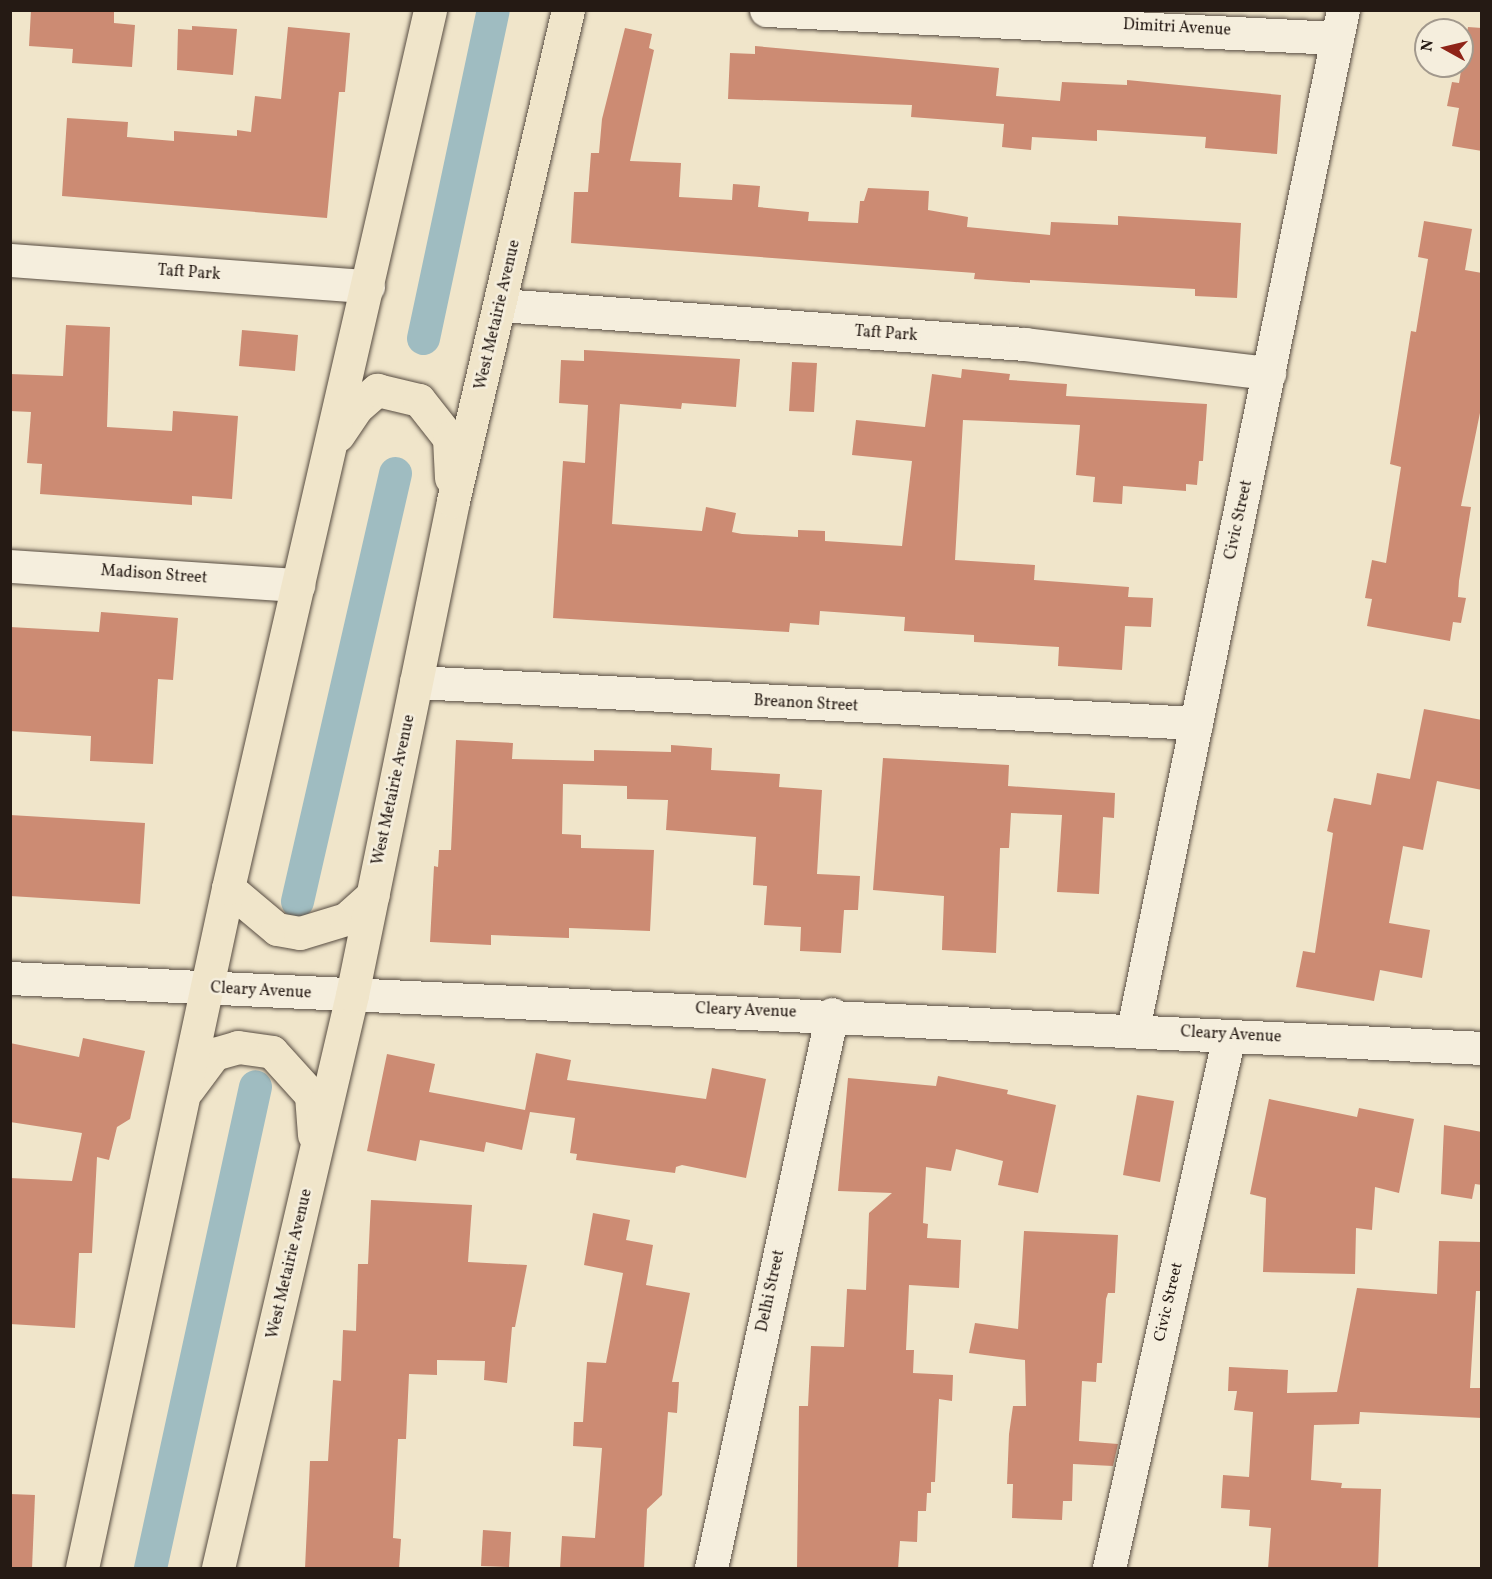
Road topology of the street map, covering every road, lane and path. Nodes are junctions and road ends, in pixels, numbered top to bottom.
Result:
1 (430, 10) edge
2 (568, 10) edge
3 (766, 10) edge
4 (1340, 24) edge
5 (10, 260) edge
6 (368, 286) junction
7 (501, 305) junction
8 (1269, 373) junction
9 (330, 446) junction
10 (453, 501) junction
11 (10, 566) edge
12 (298, 585) junction
13 (416, 682) junction
14 (1196, 723) junction
15 (228, 888) junction
16 (372, 895) junction
17 (10, 978) edge
18 (206, 988) junction
19 (352, 995) junction
20 (832, 1014) junction
21 (1133, 1029) junction
22 (1229, 1036) junction
23 (1482, 1047) edge
24 (184, 1095) junction
25 (315, 1154) junction
26 (82, 1569) edge
27 (218, 1569) edge
28 (711, 1569) edge
29 (1109, 1569) edge

1 - 6 main road
2 - 7 main road, West Metairie Avenue
3 - 4 street, Dimitri Avenue
4 - 8 street, Civic Street
5 - 6 street, Taft Park
6 - 9 main road
7 - 8 street, Taft Park
7 - 10 main road, West Metairie Avenue
8 - 14 street, Civic Street
9 - 10 main road
9 - 12 main road
10 - 13 main road, West Metairie Avenue
11 - 12 street, Madison Street
12 - 15 main road
13 - 14 street, Breanon Street
13 - 16 main road, West Metairie Avenue
14 - 21 street, Civic Street
15 - 16 main road
15 - 18 main road
16 - 19 main road, West Metairie Avenue
17 - 18 street, Cleary Avenue
18 - 19 street, Cleary Avenue
18 - 24 main road
19 - 20 street, Cleary Avenue
19 - 25 main road, West Metairie Avenue
20 - 21 street, Cleary Avenue
20 - 28 street, Delhi Street
21 - 22 street, Cleary Avenue
22 - 23 street, Cleary Avenue
22 - 29 street, Civic Street
24 - 25 main road
24 - 26 main road
25 - 27 main road, West Metairie Avenue

